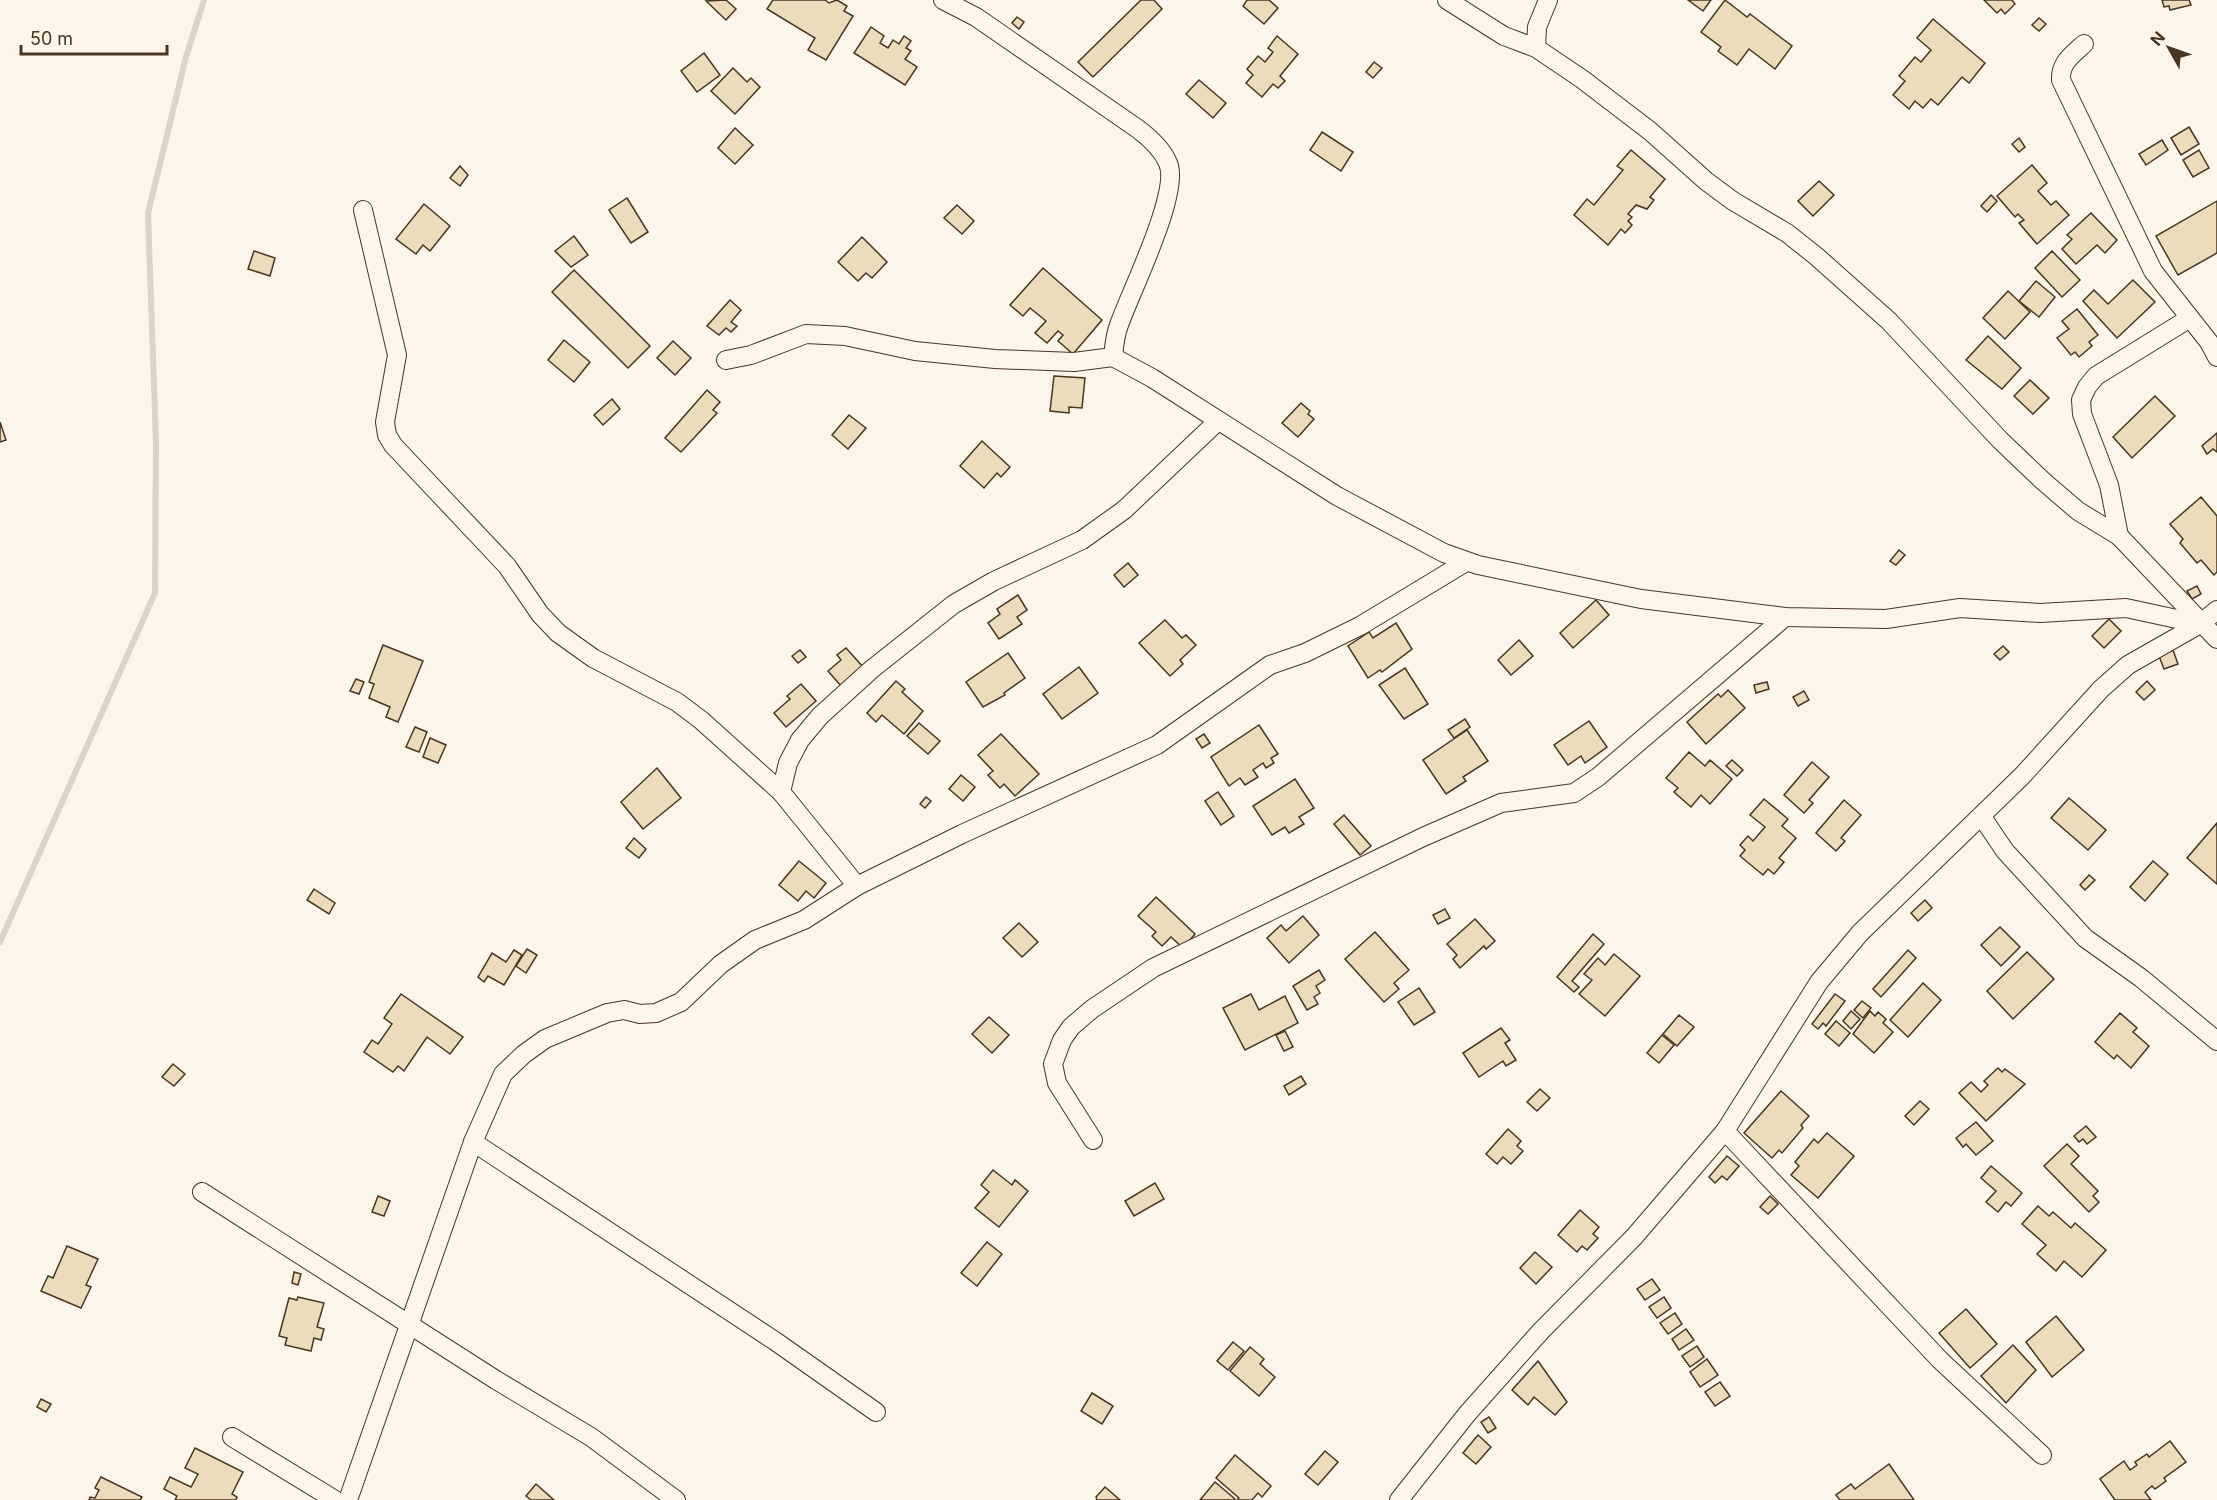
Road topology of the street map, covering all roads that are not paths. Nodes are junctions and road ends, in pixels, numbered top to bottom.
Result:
1 (943, 0) edge
2 (1446, 0) edge
3 (1548, 0) edge
4 (2084, 44) dead end
5 (1536, 48) junction
6 (363, 210) dead end
7 (2190, 318) junction
8 (1113, 357) junction
9 (2217, 357) edge
10 (726, 360) dead end
11 (1218, 421) junction
12 (2119, 536) junction
13 (1466, 562) junction
14 (2217, 610) edge
15 (1785, 617) junction
16 (2200, 624) junction
17 (2217, 639) edge
18 (781, 792) junction
19 (1982, 817) junction
20 (857, 886) junction
21 (2217, 1041) edge
22 (1725, 1131) junction
23 (1093, 1140) dead end
24 (473, 1142) junction
25 (202, 1192) dead end
26 (409, 1324) junction
27 (876, 1412) dead end
28 (232, 1437) dead end
29 (2042, 1455) dead end
30 (335, 1500) edge
31 (348, 1500) edge
32 (676, 1500) edge
33 (1399, 1500) edge

1 - 8 street
2 - 5 street
3 - 5 street
4 - 7 street
5 - 12 street
6 - 18 street
7 - 9 street
7 - 12 street
8 - 10 street
8 - 11 street
11 - 13 street
11 - 18 street
12 - 16 street
13 - 15 street
13 - 20 street
14 - 16 street
15 - 16 street
15 - 23 street
16 - 17 street
16 - 19 street
18 - 20 street
19 - 21 street
19 - 22 street
20 - 24 street
22 - 29 street
22 - 33 street
24 - 26 street
24 - 27 street
25 - 26 street
26 - 31 street
26 - 32 street
28 - 30 street

